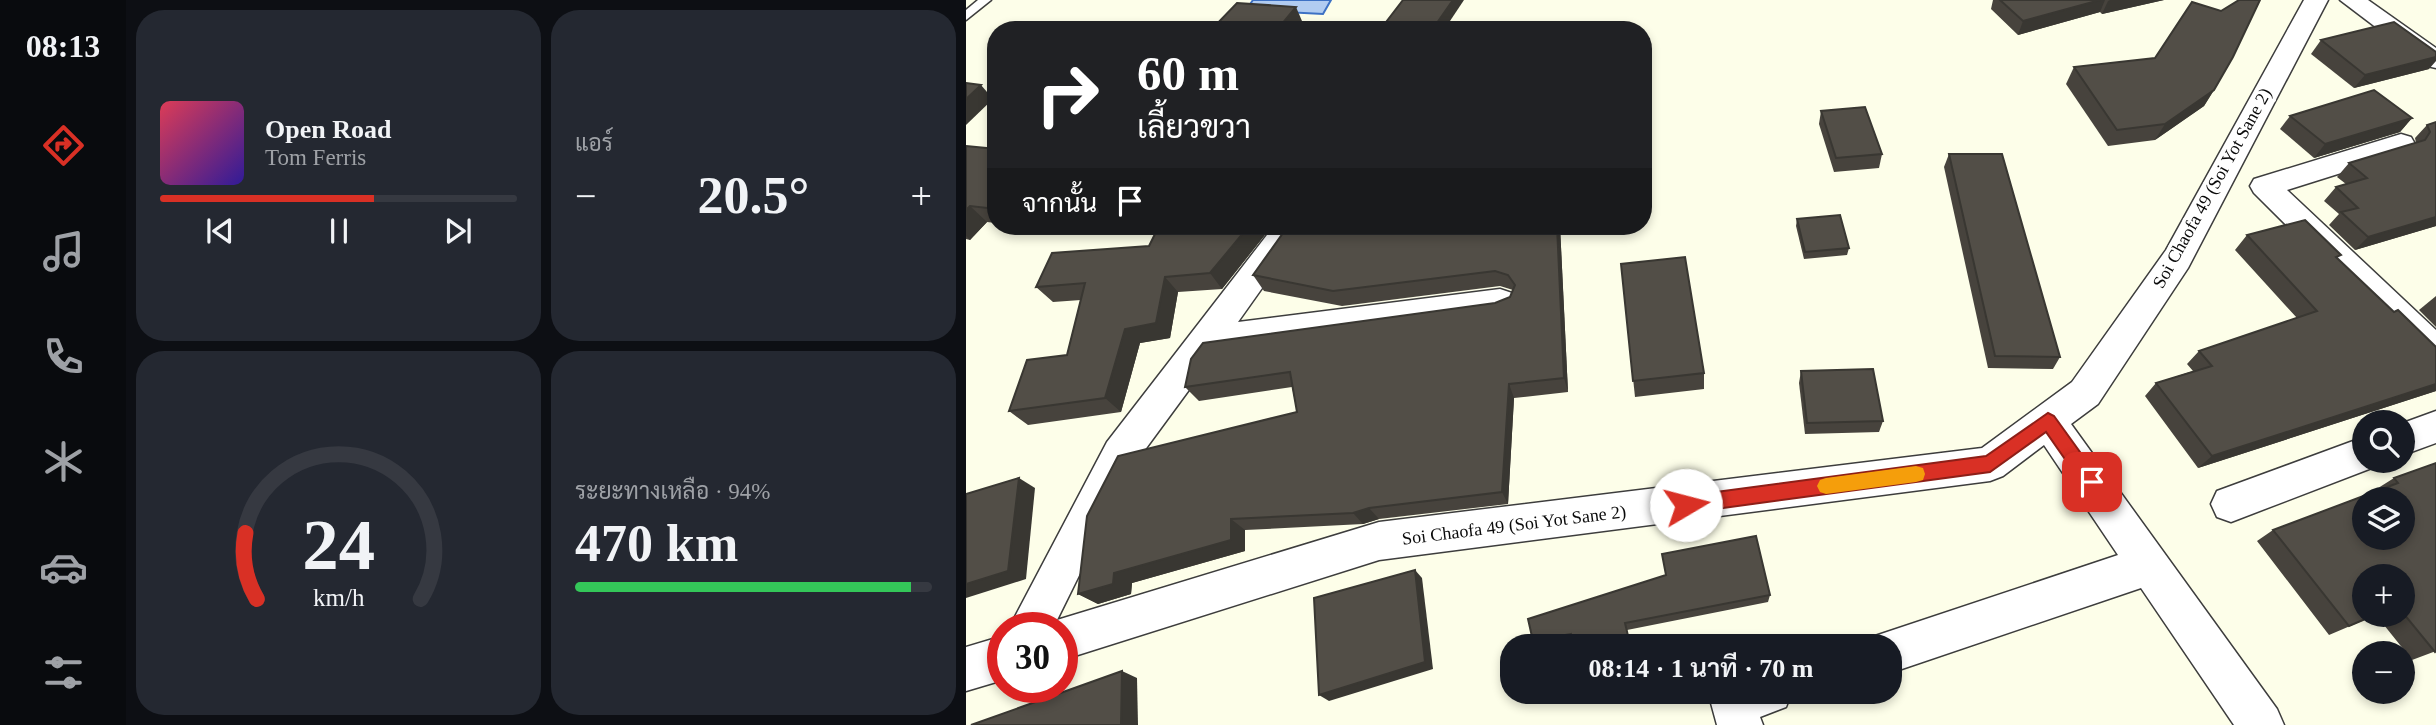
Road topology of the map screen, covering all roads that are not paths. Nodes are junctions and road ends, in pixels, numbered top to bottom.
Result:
1 (985, 0) edge
2 (2352, 0) edge
3 (2313, 1) edge
4 (966, 16) edge
5 (2436, 60) edge
6 (2401, 144) edge
7 (1284, 235) edge
8 (1500, 302) edge
9 (1207, 340) junction
10 (2436, 352) edge
11 (2048, 421) junction
12 (2436, 427) edge
13 (2415, 435) edge
14 (2352, 459) edge
15 (2231, 504) dead end
16 (2149, 565) junction
17 (1038, 612) edge
18 (1078, 634) edge
19 (1902, 647) edge
20 (987, 662) edge
21 (966, 669) edge
22 (1734, 704) edge
23 (1740, 725) edge
24 (2261, 725) edge

1 - 4 lane
2 - 5 street
3 - 11 street, Soi Chaofa 49 (Soi Yot Sane 2)
6 - 10 street
7 - 9 street
8 - 9 street
9 - 17 street
11 - 16 street
11 - 18 street, Soi Chaofa 49 (Soi Yot Sane 2)
12 - 13 street
14 - 15 street
16 - 19 street
16 - 24 street
20 - 21 street
22 - 23 street

